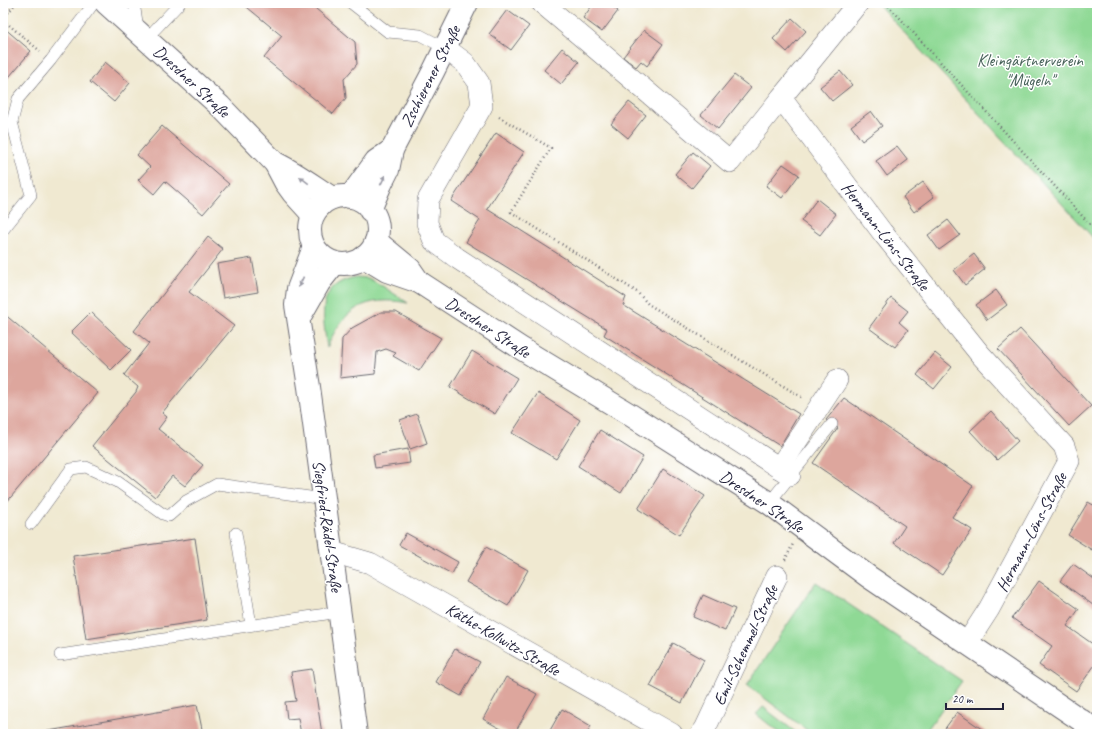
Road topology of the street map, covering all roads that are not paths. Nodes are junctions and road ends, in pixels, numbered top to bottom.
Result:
1 (94, 3) edge
2 (106, 3) edge
3 (134, 3) edge
4 (180, 3) edge
5 (351, 3) edge
6 (467, 3) edge
7 (542, 3) edge
8 (858, 3) edge
9 (142, 35) junction
10 (445, 48) junction
11 (782, 98) junction
12 (392, 150) junction
13 (275, 163) junction
14 (341, 198) junction
15 (370, 210) junction
16 (313, 215) junction
17 (3, 230) edge
18 (314, 247) junction
19 (370, 249) junction
20 (335, 263) junction
21 (299, 318) junction
22 (837, 380) dead end
23 (832, 424) dead end
24 (784, 472) junction
25 (324, 499) junction
26 (769, 504) junction
27 (32, 524) dead end
28 (236, 533) dead end
29 (332, 552) junction
30 (777, 576) road end
31 (339, 612) junction
32 (251, 625) junction
33 (967, 643) junction
34 (60, 655) dead end
35 (1097, 731) edge
36 (706, 732) edge
37 (356, 734) edge
38 (672, 734) edge

1 - 17 lane
2 - 9 street, Dresdner Straße
3 - 9 lane
4 - 9 lane
5 - 10 lane
6 - 10 street, Zschierener Straße
7 - 11 street
8 - 11 street
9 - 13 street, Dresdner Straße
10 - 12 street, Zschierener Straße
10 - 24 street
11 - 33 street, Hermann-Löns-Straße
12 - 14 street, Zschierener Straße
15 -> 12 street, Zschierener Straße
14 -> 13 street, Dresdner Straße
13 - 16 street, Dresdner Straße
14 - 15 street
14 - 16 street
15 - 19 street
16 - 18 street
18 - 20 street
18 -> 21 street, Siegfried-Rädel-Straße
19 - 20 street
19 - 26 street, Dresdner Straße
20 - 21 street
21 - 25 street, Siegfried-Rädel-Straße
22 - 24 street
23 - 24 lane
24 - 26 lane
25 - 27 lane
25 - 29 street, Siegfried-Rädel-Straße
26 - 33 street, Dresdner Straße
28 - 32 lane
29 - 31 street, Siegfried-Rädel-Straße
29 - 38 street, Käthe-Kollwitz-Straße
30 - 36 street, Emil-Schemmel-Straße
31 - 32 lane
31 - 37 street, Siegfried-Rädel-Straße
32 - 34 lane
33 - 35 street, Dresdner Straße

